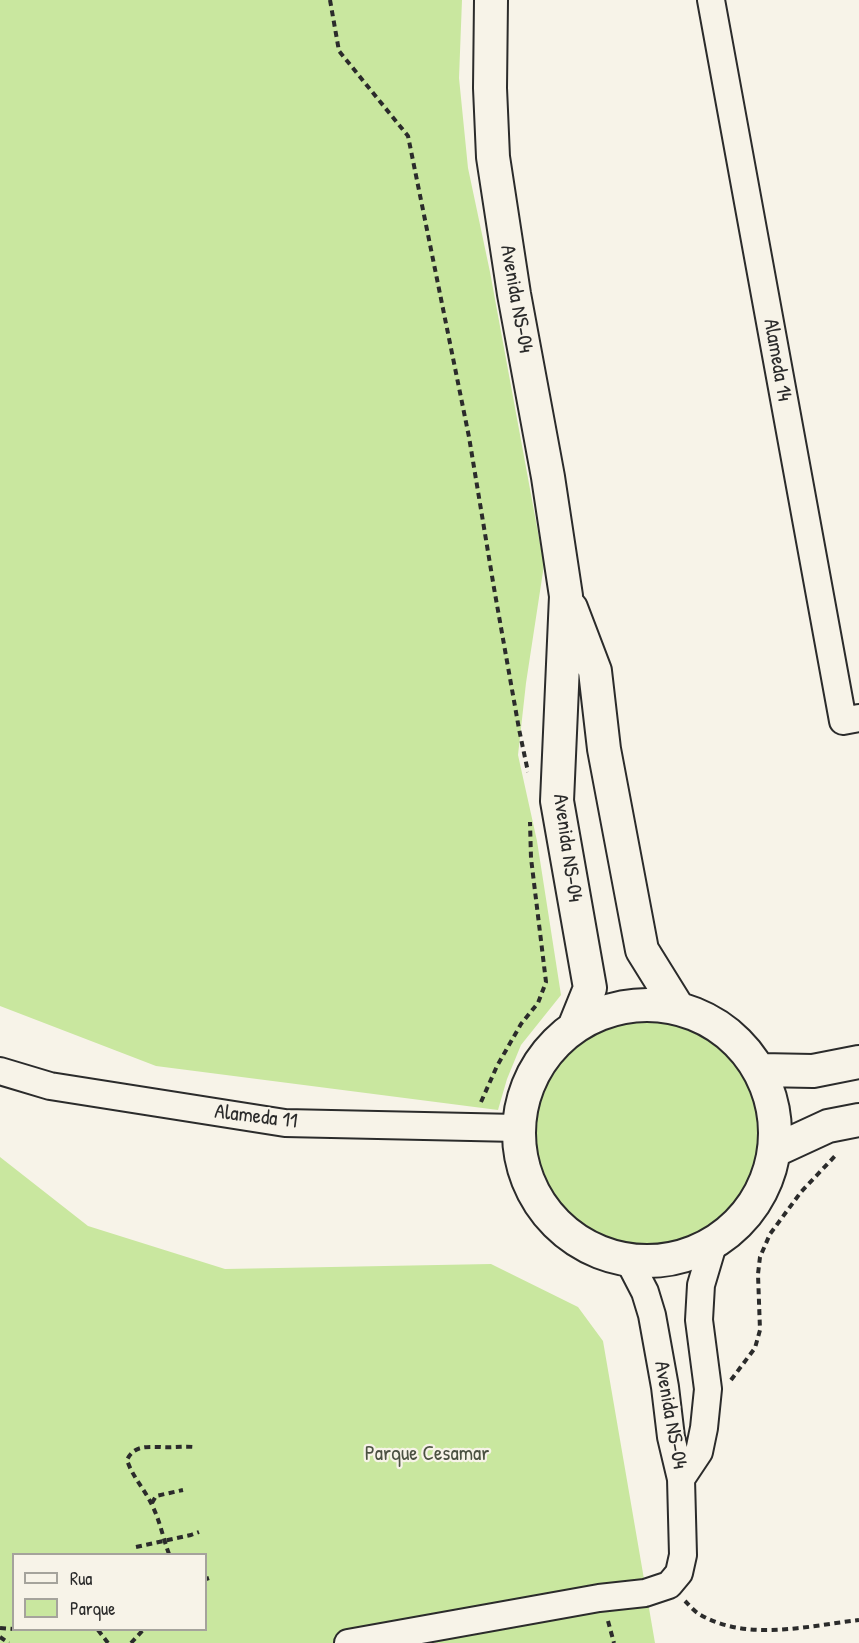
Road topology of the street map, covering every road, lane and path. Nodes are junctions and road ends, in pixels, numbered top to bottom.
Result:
1 (330, 0) edge
2 (491, 0) edge
3 (711, 0) edge
4 (566, 596) junction
5 (851, 719) edge
6 (529, 774) dead end
7 (530, 822) dead end
8 (678, 1008) junction
9 (575, 1025) junction
10 (859, 1062) edge
11 (761, 1070) junction
12 (0, 1071) edge
13 (859, 1120) edge
14 (471, 1126) junction
15 (517, 1128) junction
16 (776, 1150) junction
17 (841, 1151) dead end
18 (712, 1248) junction
19 (630, 1263) junction
20 (707, 1401) junction
21 (194, 1447) dead end
22 (681, 1479) junction
23 (183, 1490) dead end
24 (152, 1503) junction
25 (199, 1532) dead end
26 (165, 1542) junction
27 (136, 1547) dead end
28 (169, 1553) edge
29 (669, 1585) junction
30 (859, 1620) edge
31 (141, 1631) edge
32 (0, 1636) edge
33 (9, 1643) edge
34 (131, 1643) edge
35 (348, 1643) edge

1 - 6 path
2 - 4 street, Avenida NS-04
3 - 5 street, Alameda 14
4 - 8 street, Avenida NS-04
4 - 9 street, Avenida NS-04
7 - 14 path
8 - 9 street
8 - 11 street
9 - 15 street
10 - 11 street
11 - 16 street
12 - 14 street, Alameda 11
13 - 16 street
14 - 15 street, Alameda 11
15 - 19 street
16 - 18 street
17 - 20 path
18 - 19 street
18 - 20 street, Avenida NS-04
19 - 22 street, Avenida NS-04
20 - 22 street, Avenida NS-04
21 - 24 path
22 - 29 street
23 - 24 path
24 - 26 path
25 - 26 path
26 - 27 path
26 - 28 path
29 - 30 path
29 - 35 street
31 - 34 path
32 - 33 path

